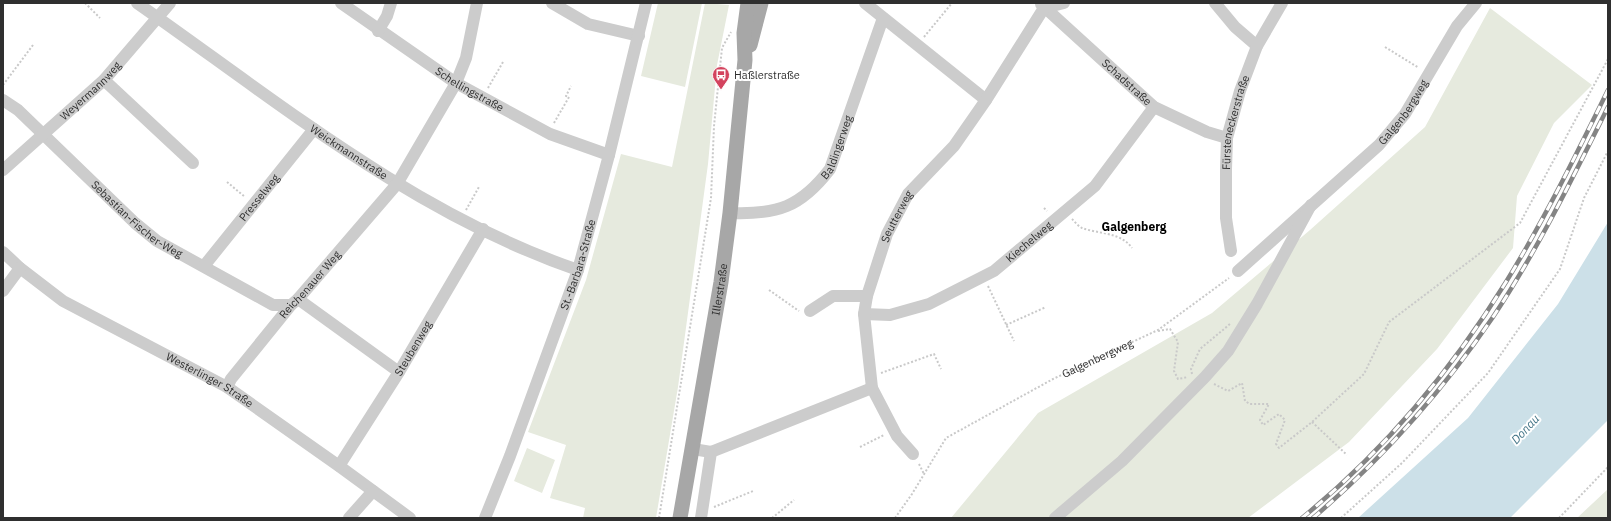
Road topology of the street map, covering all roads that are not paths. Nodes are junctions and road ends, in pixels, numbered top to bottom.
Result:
1 (137, 3) edge
2 (170, 3) edge
3 (341, 3) edge
4 (391, 3) edge
5 (477, 3) edge
6 (552, 3) edge
7 (646, 3) edge
8 (748, 3) edge
9 (761, 3) edge
10 (865, 3) edge
11 (1064, 3) edge
12 (1215, 3) edge
13 (1282, 3) edge
14 (1476, 3) edge
15 (1042, 6) edge
16 (158, 18) junction
17 (883, 18) junction
18 (378, 30) junction
19 (639, 36) junction
20 (1257, 46) junction
21 (745, 60) junction
22 (104, 80) junction
23 (456, 83) junction
24 (3, 100) edge
25 (986, 100) junction
26 (1154, 107) junction
27 (314, 129) junction
28 (43, 134) junction
29 (1227, 138) junction
30 (609, 155) junction
31 (193, 163) dead end
32 (3, 170) edge
33 (397, 184) junction
34 (1311, 205) junction
35 (730, 213) junction
36 (483, 229) junction
37 (3, 252) edge
38 (1232, 252) dead end
39 (204, 266) junction
40 (20, 268) junction
41 (578, 270) junction
42 (1238, 271) road end
43 (3, 291) edge
44 (867, 296) junction
45 (294, 302) junction
46 (810, 311) road end
47 (864, 314) junction
48 (400, 372) junction
49 (871, 382) junction
50 (227, 387) junction
51 (693, 449) junction
52 (711, 452) junction
53 (913, 454) dead end
54 (340, 466) junction
55 (373, 491) junction
56 (701, 515) edge
57 (349, 518) edge
58 (410, 518) edge
59 (484, 518) edge
60 (680, 518) edge
61 (1055, 518) edge

1 - 16 street, Weickmannstraße
2 - 16 street, Weyermannweg
3 - 18 street, Schellingstraße
4 - 18 street
5 - 23 street, Reichenauer Weg
6 - 19 street
7 - 19 street, St.-Barbara-Straße
8 - 21 main road, Illerstraße
9 - 21 main road, Illerstraße
10 - 17 street
11 - 15 street
12 - 20 street
13 - 20 street, Fürsteneckerstraße
14 - 34 street, Galgenbergweg
15 - 25 street, Seutterweg
15 - 26 street, Schadstraße
16 - 22 street, Weyermannweg
16 - 27 street, Weickmannstraße
17 - 25 street
17 - 35 street, Baldingerweg
18 - 23 street, Schellingstraße
19 - 30 street, St.-Barbara-Straße
20 - 29 street, Fürsteneckerstraße
21 - 35 main road, Illerstraße
22 - 28 street, Weyermannweg
22 - 31 street
23 - 30 street, Schellingstraße
23 - 33 street, Reichenauer Weg
24 - 28 street, Sebastian-Fischer-Weg
25 - 44 street, Seutterweg
26 - 29 street, Schadstraße
26 - 47 street, Kiechelweg
27 - 33 street, Weickmannstraße
27 - 39 street, Presselweg
28 - 32 street, Weyermannweg
28 - 39 street, Sebastian-Fischer-Weg
29 - 38 street, Fürsteneckerstraße
30 - 41 street, St.-Barbara-Straße
33 - 36 street, Weickmannstraße
33 - 45 street, Reichenauer Weg
34 - 42 street, Galgenbergweg
34 - 61 street, Galgenbergweg
35 - 51 main road, Illerstraße
36 - 41 street, Weickmannstraße
36 - 48 street, Steubenweg
37 - 40 street, Westerlinger Straße
39 - 45 street, Sebastian-Fischer-Weg
40 - 43 street
40 - 50 street, Westerlinger Straße
41 - 59 street, St.-Barbara-Straße
44 - 46 street
44 - 47 street, Seutterweg
45 - 48 street
45 - 50 street, Reichenauer Weg
47 - 49 street, Seutterweg
48 - 54 street, Steubenweg
49 - 52 street
49 - 53 street, Seutterweg
50 - 54 street, Westerlinger Straße
51 - 52 street
51 - 60 main road, Illerstraße
52 - 56 street
54 - 55 street, Westerlinger Straße
55 - 57 street
55 - 58 street, Westerlinger Straße

